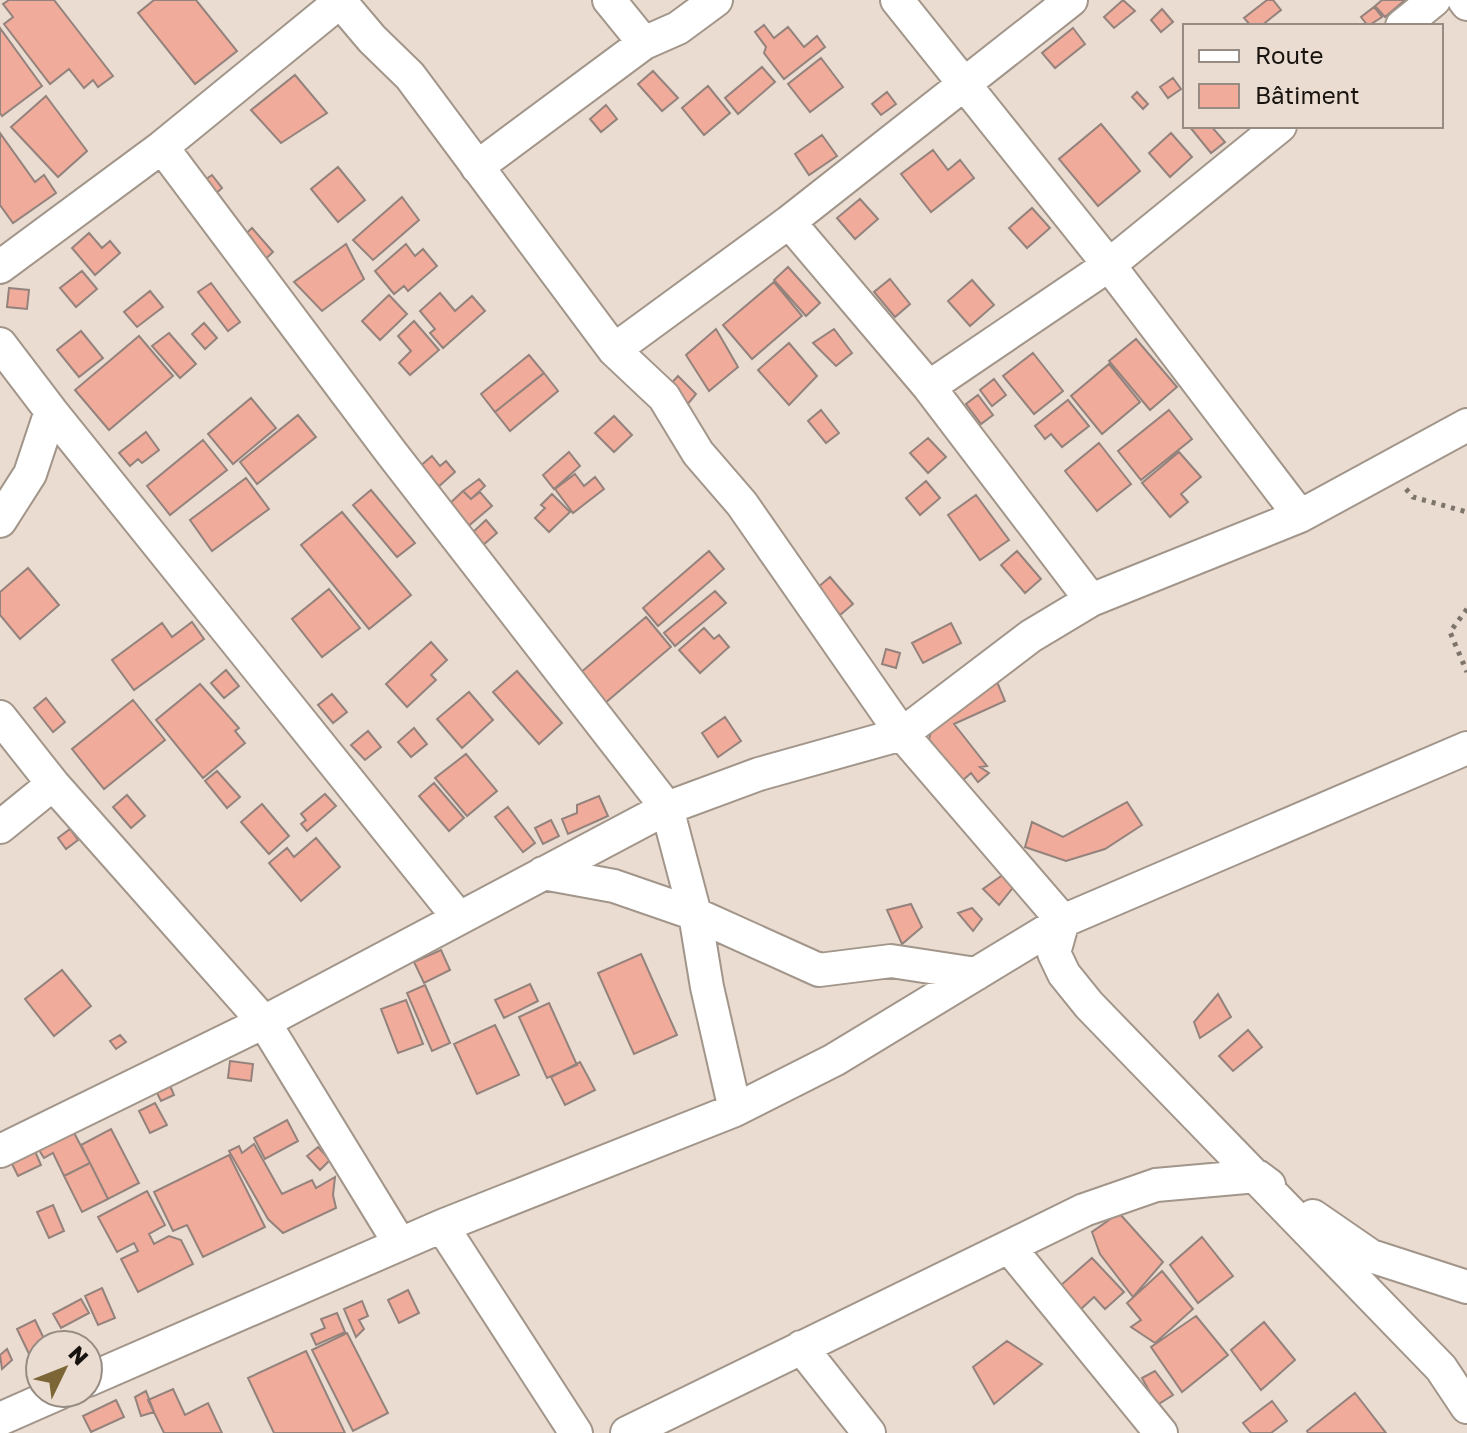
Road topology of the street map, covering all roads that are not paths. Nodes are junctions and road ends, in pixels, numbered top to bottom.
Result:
1 (341, 0) edge
2 (609, 0) edge
3 (716, 0) edge
4 (897, 0) edge
5 (1071, 0) edge
6 (1434, 0) edge
7 (1404, 24) edge
8 (644, 43) junction
9 (963, 85) junction
10 (1278, 128) edge
11 (162, 147) junction
12 (477, 167) junction
13 (789, 222) junction
14 (1109, 265) junction
15 (0, 267) edge
16 (0, 344) edge
17 (614, 350) junction
18 (929, 387) junction
19 (51, 411) junction
20 (1467, 425) edge
21 (1300, 516) junction
22 (0, 521) edge
23 (1091, 600) junction
24 (0, 717) edge
25 (902, 734) junction
26 (1467, 748) edge
27 (53, 784) junction
28 (667, 808) junction
29 (0, 827) edge
30 (543, 873) junction
31 (695, 914) junction
32 (458, 917) junction
33 (1063, 921) junction
34 (976, 974) junction
35 (264, 1022) junction
36 (735, 1110) junction
37 (0, 1151) edge
38 (1257, 1176) junction
39 (442, 1226) junction
40 (400, 1244) junction
41 (1009, 1247) junction
42 (1467, 1287) edge
43 (801, 1347) junction
44 (104, 1373) edge
45 (1467, 1407) edge
46 (24, 1408) edge
47 (0, 1419) edge
48 (576, 1433) edge
49 (627, 1433) edge
50 (869, 1433) edge
51 (1161, 1433) edge

1 - 11 street
1 - 12 street
2 - 8 street
3 - 8 street
4 - 9 street
5 - 9 street
6 - 7 street
8 - 12 street
9 - 13 street
9 - 14 street
10 - 14 street
11 - 15 street
11 - 28 street
12 - 17 street
13 - 17 street
13 - 18 street
14 - 18 street
14 - 21 street
16 - 19 street
17 - 25 street
18 - 23 street
19 - 22 street
19 - 32 street
20 - 21 street
21 - 23 street
23 - 25 street
24 - 27 street
25 - 28 street
25 - 33 street
26 - 33 street
27 - 29 street
27 - 35 street
28 - 30 street
28 - 31 street
30 - 31 street
30 - 32 street
31 - 34 street
31 - 36 street
32 - 35 street
33 - 34 street
33 - 38 street
34 - 36 street
35 - 37 street
35 - 40 street
36 - 39 street
38 - 41 street
38 - 42 street
38 - 45 street
39 - 40 street
39 - 48 street
40 - 44 street
41 - 43 street
41 - 51 street
43 - 49 street
43 - 50 street
46 - 47 street

